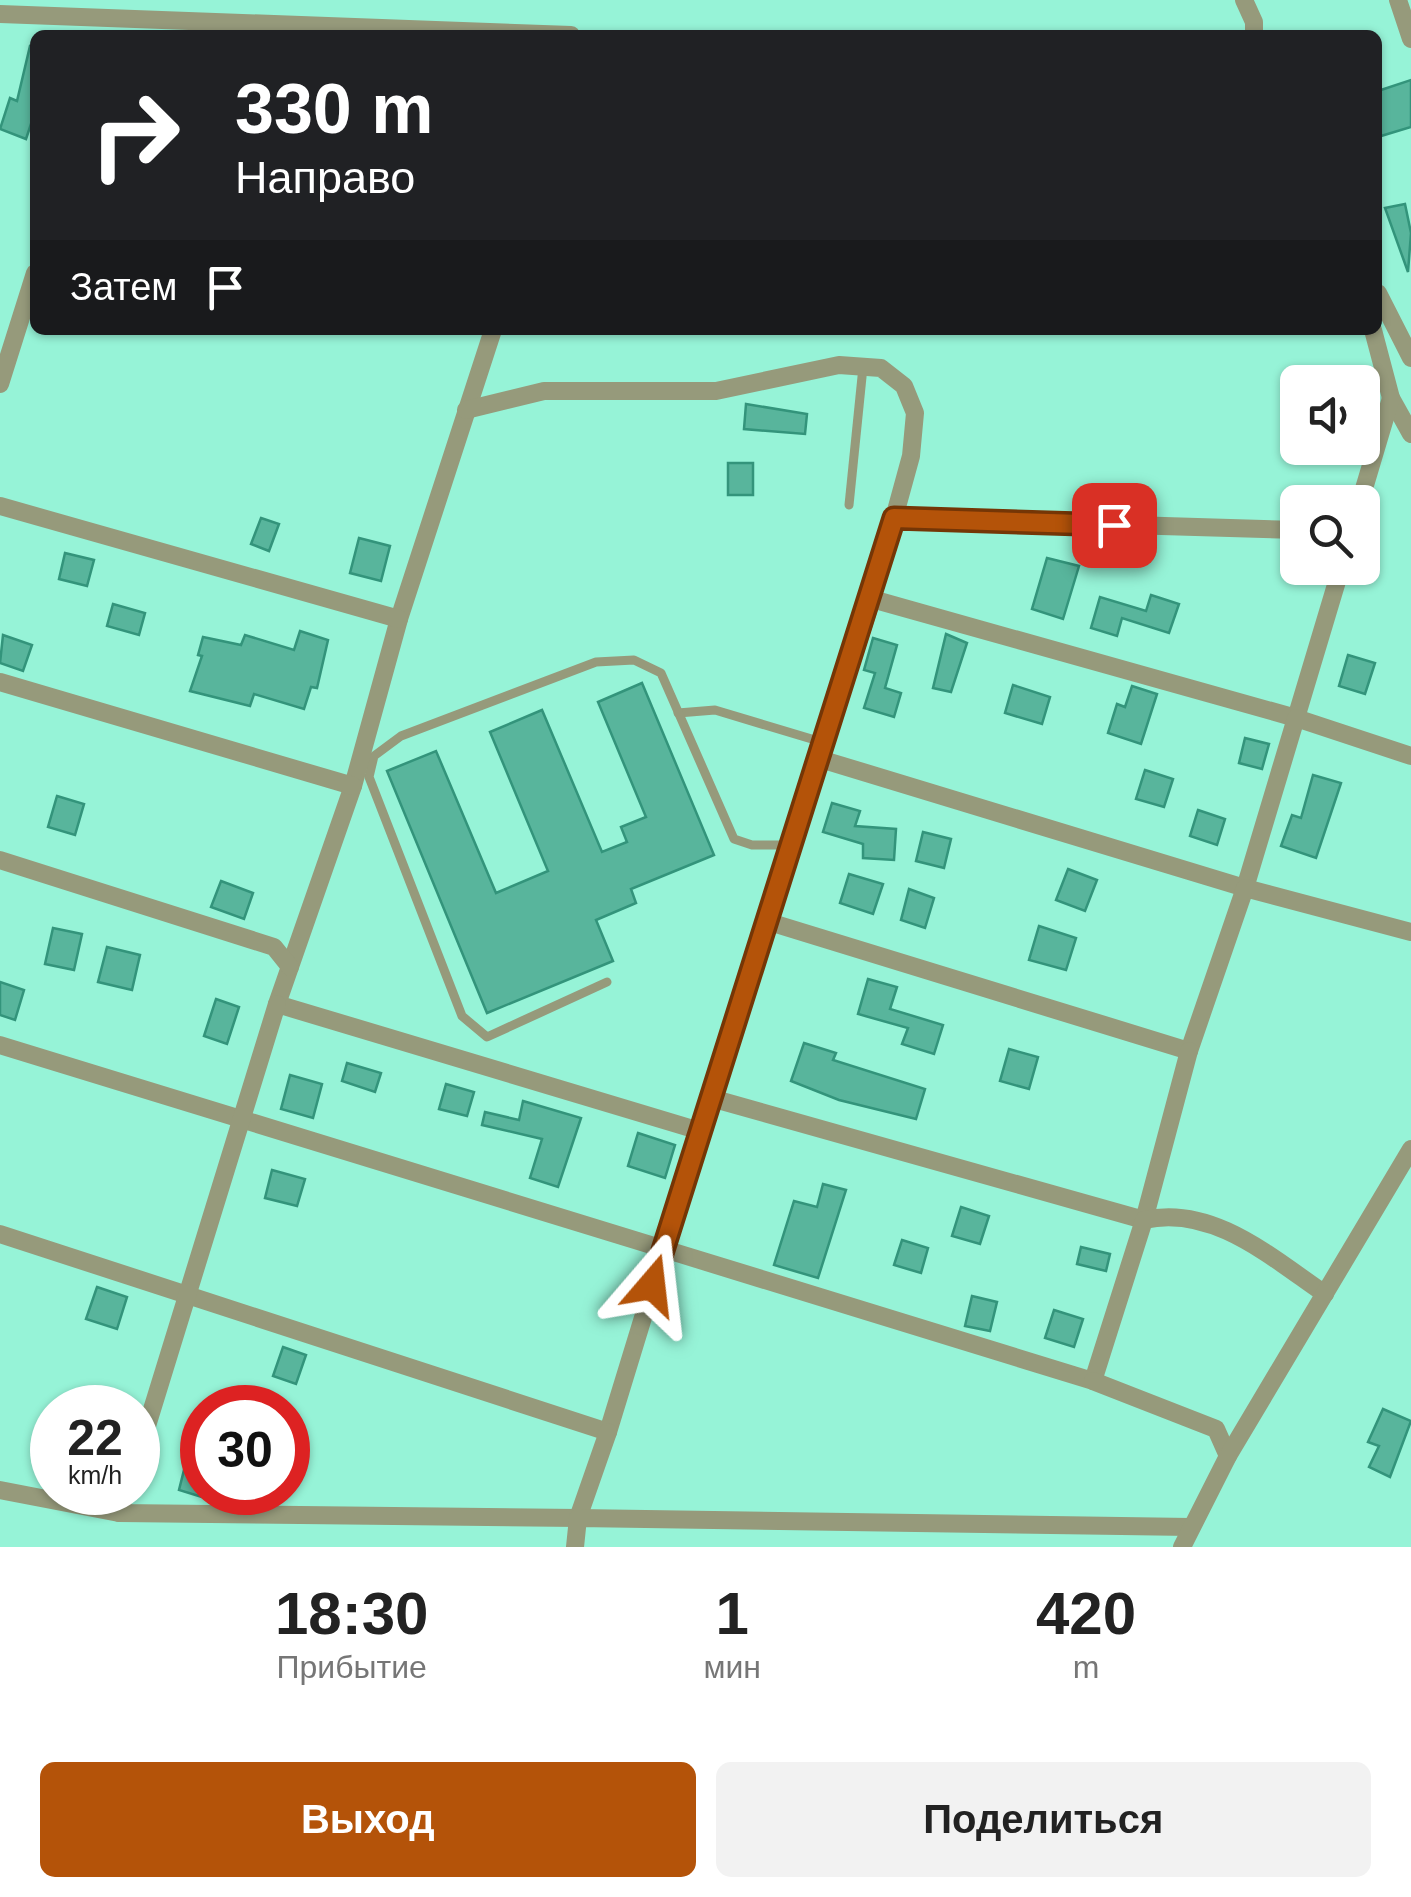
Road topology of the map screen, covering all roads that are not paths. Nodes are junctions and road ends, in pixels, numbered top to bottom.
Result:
1 (1244, 0) edge
2 (1398, 0) edge
3 (0, 14) edge
4 (112, 27) edge
5 (284, 30) edge
6 (1257, 30) edge
7 (1411, 40) edge
8 (30, 288) edge
9 (1382, 301) edge
10 (491, 335) edge
11 (1375, 335) edge
12 (1411, 358) edge
13 (863, 367) junction
14 (0, 384) edge
15 (1391, 398) junction
16 (466, 410) junction
17 (1411, 434) edge
18 (1365, 485) edge
19 (0, 506) edge
20 (849, 506) dead end
21 (894, 518) junction
22 (1280, 529) edge
23 (1336, 585) edge
24 (872, 599) junction
25 (399, 620) junction
26 (0, 682) edge
27 (678, 714) junction
28 (1296, 718) junction
29 (823, 751) junction
30 (1411, 756) edge
31 (354, 786) junction
32 (792, 846) junction
33 (0, 860) edge
34 (1245, 888) junction
35 (766, 922) junction
36 (1411, 932) edge
37 (290, 967) junction
38 (607, 982) dead end
39 (276, 1004) junction
40 (0, 1045) edge
41 (1190, 1051) junction
42 (710, 1098) junction
43 (244, 1120) junction
44 (700, 1131) junction
45 (1411, 1149) edge
46 (1144, 1220) junction
47 (0, 1234) edge
48 (664, 1249) junction
49 (188, 1293) junction
50 (1324, 1294) junction
51 (1093, 1382) junction
52 (160, 1385) edge
53 (608, 1432) junction
54 (1228, 1456) junction
55 (0, 1490) edge
56 (30, 1496) edge
57 (160, 1513) edge
58 (578, 1518) junction
59 (1191, 1527) junction
60 (575, 1547) edge
61 (1182, 1547) edge

1 - 6 street
2 - 7 street
3 - 4 street
4 - 5 street
8 - 14 street
9 - 12 street
10 - 16 street
11 - 15 street
13 - 16 street
13 - 20 lane
13 - 21 street
15 - 17 street
15 - 18 street
16 - 25 street
19 - 25 street
21 - 22 street
21 - 24 street
23 - 28 street
24 - 28 street
24 - 29 street
25 - 31 street
26 - 31 street
27 - 29 lane
27 - 32 lane
27 - 38 lane
28 - 30 street
28 - 34 street
29 - 32 street
29 - 34 street
31 - 37 street
32 - 35 street
33 - 37 street
34 - 36 street
34 - 41 street
35 - 41 street
35 - 42 street
37 - 39 street
39 - 43 street
39 - 44 street
40 - 43 street
41 - 46 street
42 - 44 street
42 - 46 street
43 - 48 street
43 - 49 street
44 - 48 street
45 - 50 street
46 - 50 street
46 - 51 street
47 - 49 street
48 - 51 street
48 - 53 street
49 - 52 street
49 - 53 street
50 - 54 street
51 - 54 street
53 - 58 street
54 - 59 street
55 - 56 street
57 - 58 street
58 - 59 street
58 - 60 street
59 - 61 street

